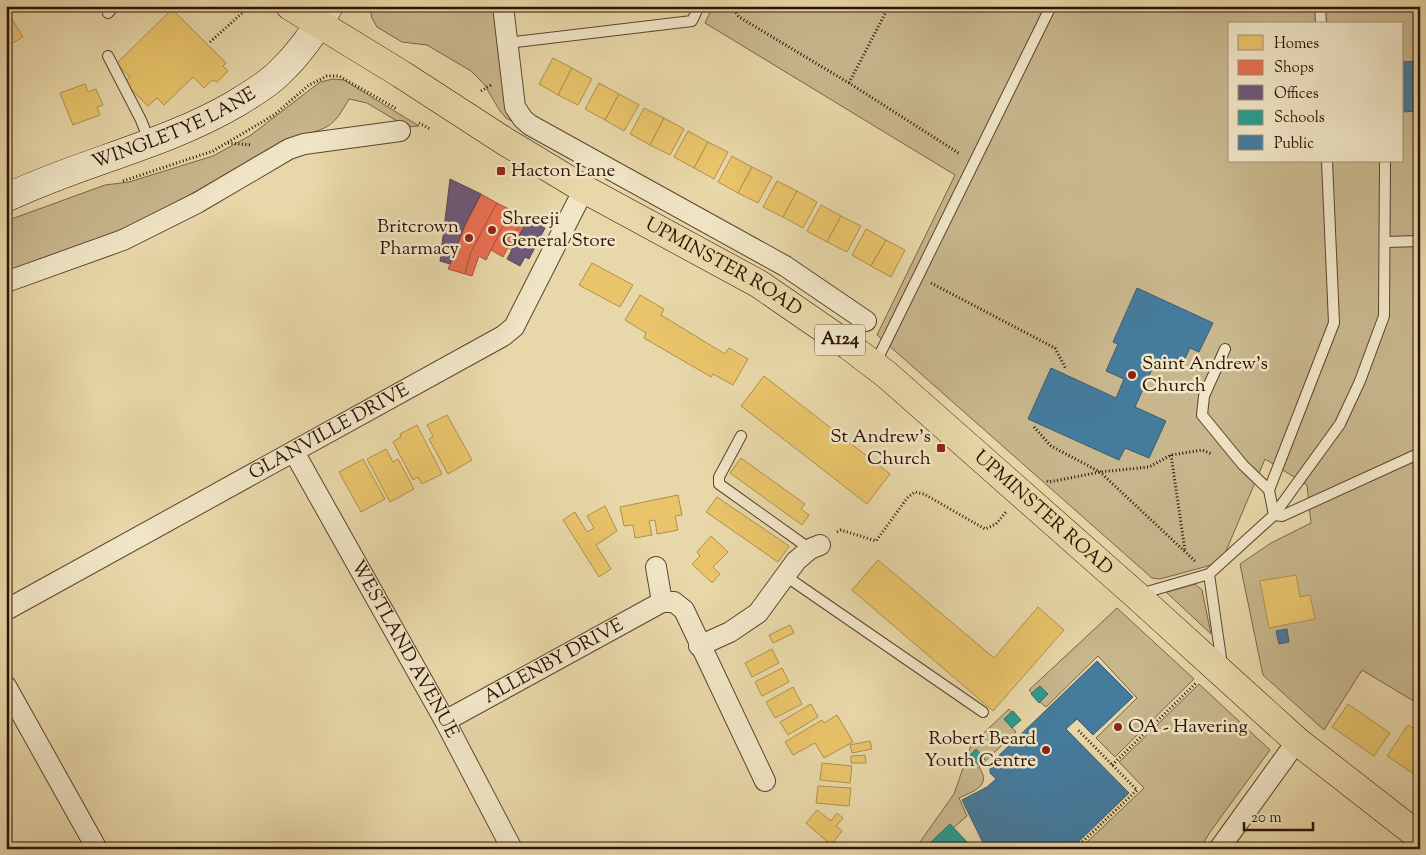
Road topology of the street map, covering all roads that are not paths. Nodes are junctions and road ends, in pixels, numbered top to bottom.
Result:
1 (290, 6) edge
2 (503, 6) edge
3 (699, 6) edge
4 (1051, 6) edge
5 (1320, 6) edge
6 (324, 16) edge
7 (1321, 22) edge
8 (507, 43) junction
9 (108, 56) dead end
10 (407, 125) road end
11 (150, 144) junction
12 (1327, 162) edge
13 (1384, 162) edge
14 (584, 189) junction
15 (6, 198) edge
16 (1420, 241) edge
17 (1385, 242) junction
18 (6, 282) edge
19 (866, 321) dead end
20 (1225, 349) dead end
21 (874, 366) junction
22 (741, 436) dead end
23 (294, 452) junction
24 (1420, 453) edge
25 (1269, 490) junction
26 (1274, 515) junction
27 (815, 547) joint
28 (656, 567) dead end
29 (1209, 574) junction
30 (784, 575) junction
31 (1136, 594) junction
32 (662, 602) junction
33 (6, 610) edge
34 (699, 646) junction
35 (1218, 669) junction
36 (6, 686) edge
37 (983, 712) dead end
38 (444, 721) junction
39 (1297, 741) junction
40 (765, 781) dead end
41 (1420, 837) edge
42 (97, 849) edge
43 (512, 849) edge
44 (1219, 849) edge

1 - 6 main road, UPMINSTER ROAD / A124
2 - 8 street
3 - 8 lane
4 - 21 lane
5 - 7 lane
6 - 11 street, WINGLETYE LANE
6 - 14 main road, UPMINSTER ROAD / A124
8 - 19 street
9 - 11 lane
10 - 18 street
11 - 15 street, WINGLETYE LANE
12 - 25 lane
13 - 17 lane
14 - 21 main road, UPMINSTER ROAD / A124
14 - 23 street, GLANVILLE DRIVE
16 - 17 lane
17 - 26 lane
20 - 25 lane
21 - 31 main road, UPMINSTER ROAD / A124
22 - 27 lane
23 - 33 street, GLANVILLE DRIVE
23 - 38 street, WESTLAND AVENUE
24 - 26 lane
25 - 26 lane
26 - 29 lane
27 - 30 street
28 - 32 street
29 - 31 lane
29 - 35 lane
30 - 34 street
30 - 37 lane
31 - 35 main road, UPMINSTER ROAD / A124
32 - 34 street
32 - 38 street, ALLENBY DRIVE
34 - 40 street
35 - 39 main road, UPMINSTER ROAD / A124
36 - 42 street
38 - 43 street, WESTLAND AVENUE
39 - 41 main road, A124
39 - 44 street

